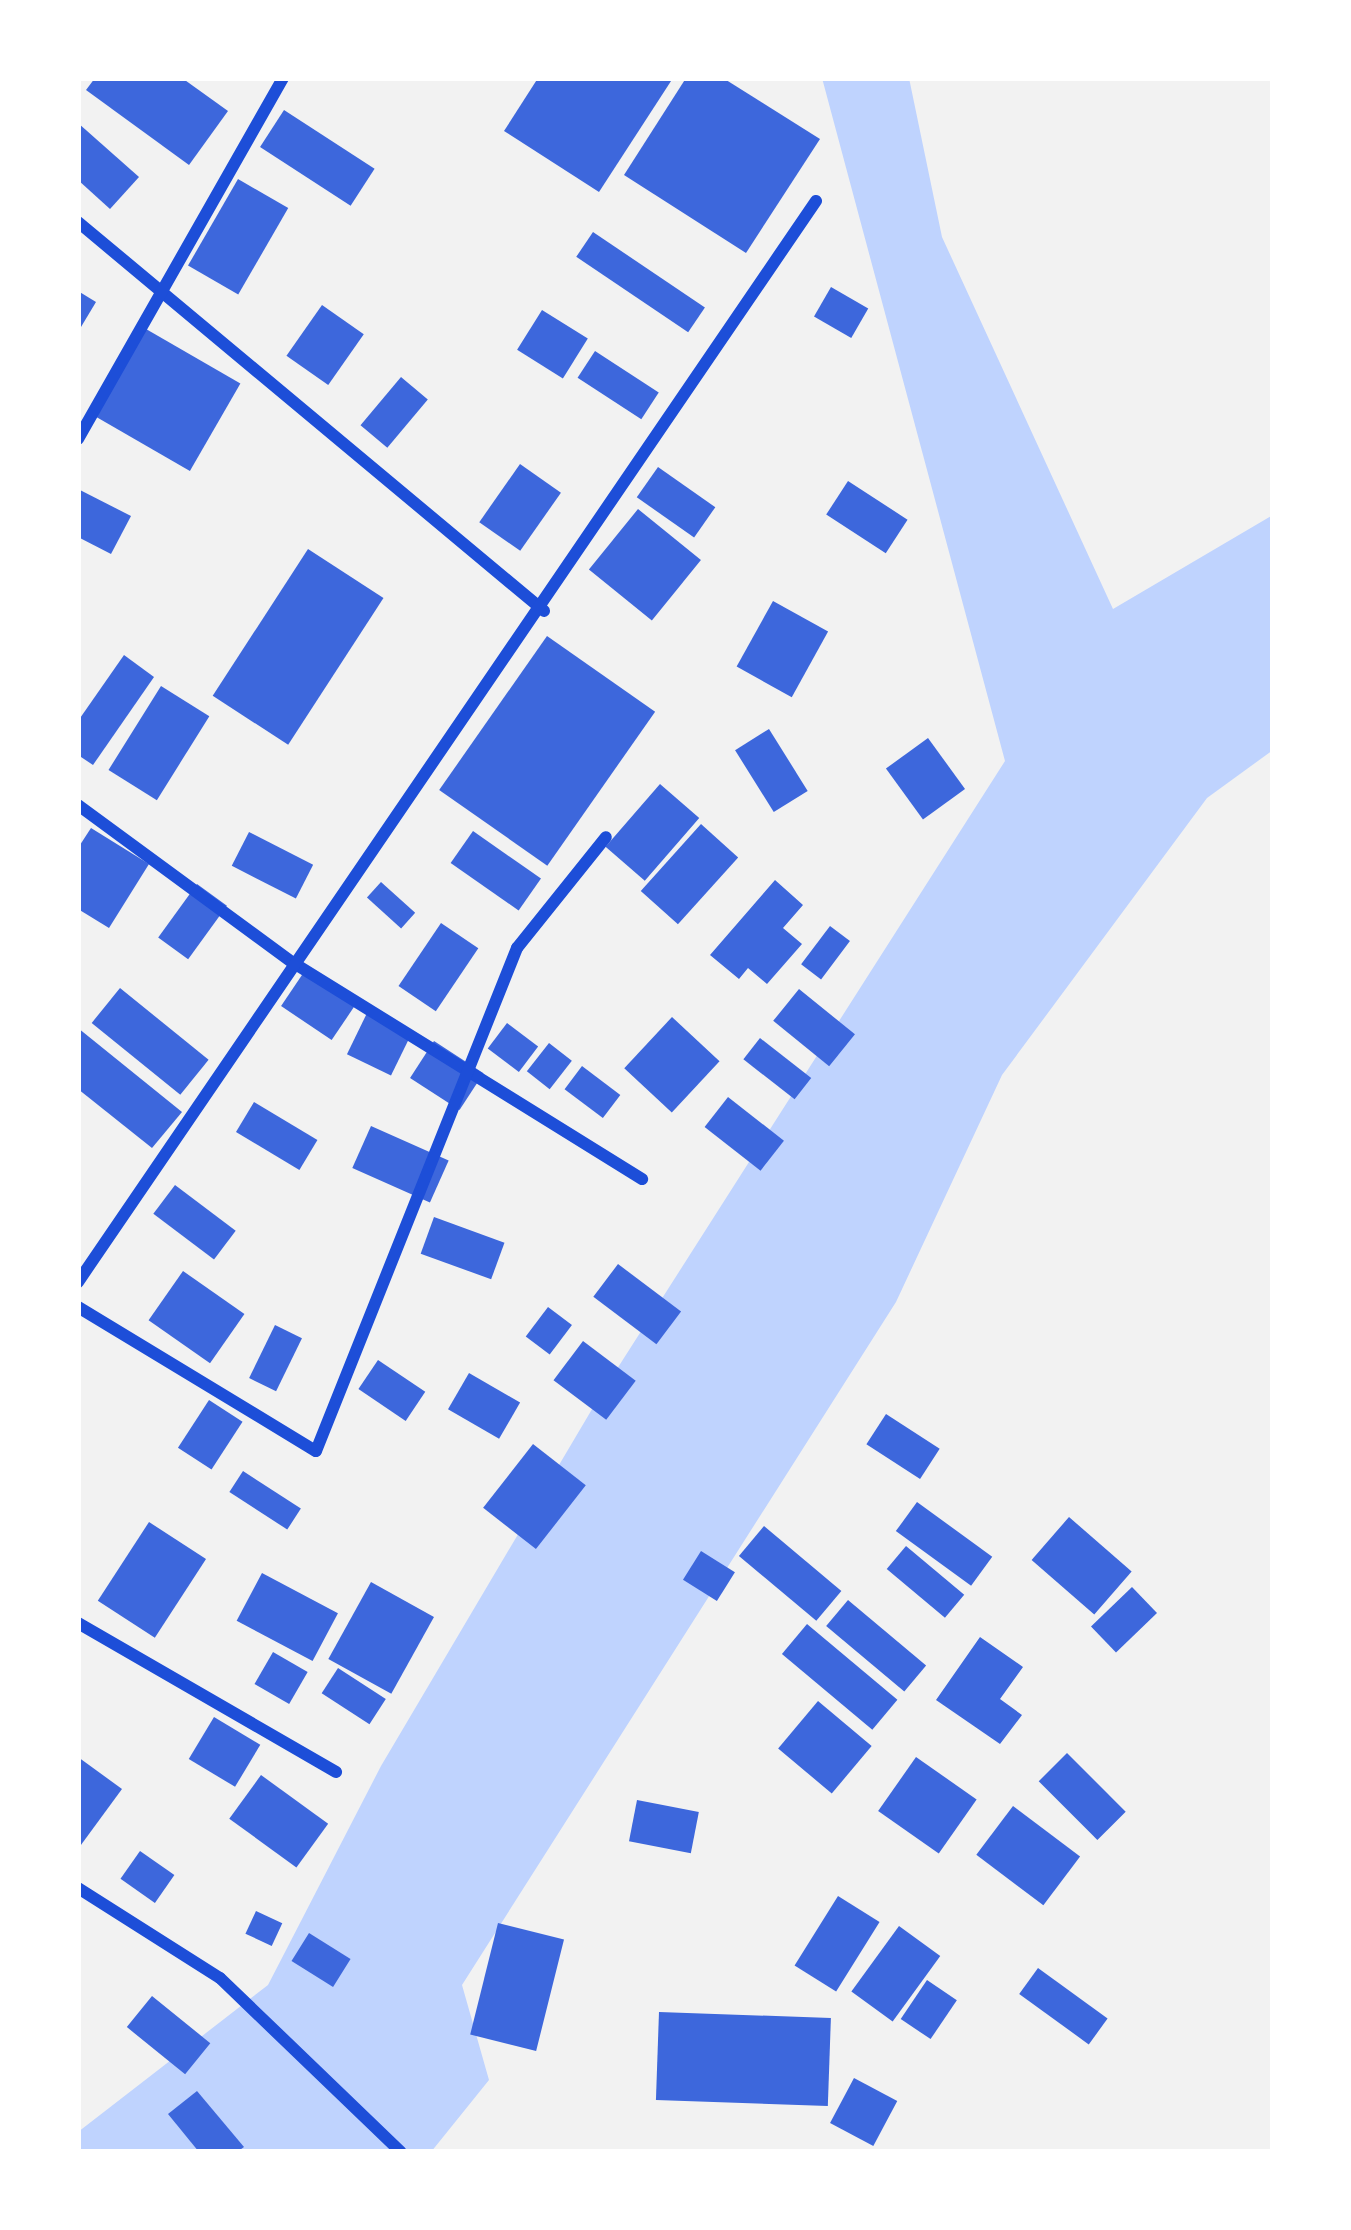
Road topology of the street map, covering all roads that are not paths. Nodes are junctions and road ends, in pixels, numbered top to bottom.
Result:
1 (283, 78) edge
2 (816, 201) dead end
3 (78, 222) edge
4 (162, 287) junction
5 (78, 439) edge
6 (544, 611) junction
7 (78, 806) edge
8 (606, 837) dead end
9 (292, 962) junction
10 (466, 1070) junction
11 (642, 1178) dead end
12 (78, 1282) edge
13 (78, 1307) edge
14 (78, 1623) edge
15 (336, 1772) dead end
16 (78, 1888) edge
17 (401, 2152) edge

1 - 4 street
2 - 6 street
3 - 4 street
4 - 5 street
4 - 6 street
6 - 9 street
7 - 9 street
8 - 10 street
9 - 10 street
9 - 12 street
10 - 11 street
10 - 13 street
14 - 15 street
16 - 17 street

